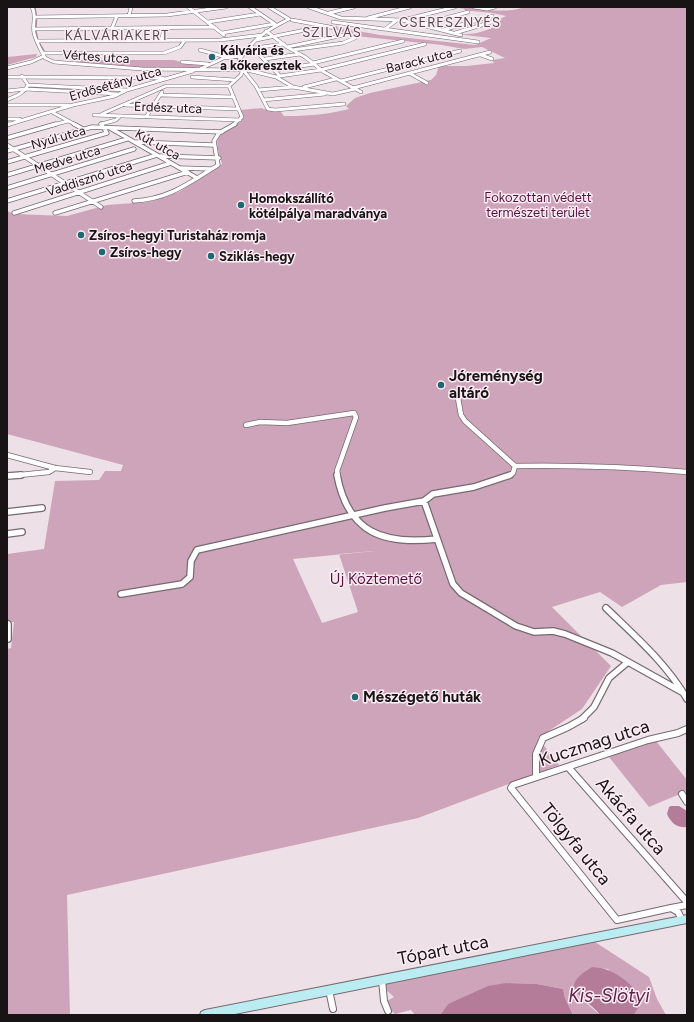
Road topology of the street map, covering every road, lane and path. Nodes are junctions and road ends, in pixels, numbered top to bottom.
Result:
1 (32, 7) edge
2 (131, 7) edge
3 (188, 7) edge
4 (226, 7) edge
5 (250, 7) edge
6 (269, 7) edge
7 (309, 7) edge
8 (354, 7) edge
9 (410, 7) edge
10 (455, 7) edge
11 (474, 7) edge
12 (495, 7) edge
13 (194, 12) junction
14 (468, 12) dead end
15 (260, 14) junction
16 (328, 14) junction
17 (117, 16) junction
18 (129, 16) junction
19 (492, 16) dead end
20 (36, 17) junction
21 (340, 18) junction
22 (290, 19) junction
23 (306, 19) dead end
24 (362, 19) junction
25 (397, 20) junction
26 (403, 21) junction
27 (496, 21) dead end
28 (208, 22) junction
29 (333, 22) junction
30 (411, 24) junction
31 (276, 25) junction
32 (330, 25) dead end
33 (419, 25) junction
34 (165, 27) junction
35 (214, 27) junction
36 (34, 28) junction
37 (112, 28) junction
38 (315, 28) dead end
39 (335, 28) dead end
40 (385, 29) junction
41 (266, 31) junction
42 (401, 31) junction
43 (442, 31) junction
44 (222, 33) junction
45 (454, 34) junction
46 (262, 35) junction
47 (344, 35) dead end
48 (460, 35) dead end
49 (274, 36) junction
50 (355, 38) dead end
51 (37, 40) junction
52 (161, 40) junction
53 (185, 40) junction
54 (229, 40) junction
55 (255, 40) junction
56 (403, 41) dead end
57 (478, 42) dead end
58 (425, 44) dead end
59 (250, 45) junction
60 (286, 46) junction
61 (254, 48) junction
62 (200, 50) dead end
63 (292, 50) junction
64 (460, 51) dead end
65 (490, 52) dead end
66 (300, 54) junction
67 (44, 55) junction
68 (481, 55) junction
69 (241, 56) junction
70 (226, 57) junction
71 (265, 59) junction
72 (492, 59) dead end
73 (182, 62) dead end
74 (211, 64) junction
75 (313, 64) junction
76 (271, 65) junction
77 (7, 68) edge
78 (198, 70) junction
79 (244, 70) junction
80 (276, 70) junction
81 (320, 70) junction
82 (26, 72) dead end
83 (409, 73) junction
84 (22, 76) junction
85 (280, 76) junction
86 (7, 77) edge
87 (192, 77) dead end
88 (276, 77) junction
89 (168, 78) junction
90 (336, 79) junction
91 (235, 80) junction
92 (341, 81) junction
93 (427, 83) dead end
94 (28, 85) junction
95 (166, 86) junction
96 (229, 86) junction
97 (293, 87) junction
98 (302, 88) junction
99 (354, 88) junction
100 (26, 89) junction
101 (126, 90) junction
102 (258, 90) junction
103 (7, 91) edge
104 (361, 92) dead end
105 (119, 94) junction
106 (331, 94) junction
107 (161, 95) junction
108 (234, 97) junction
109 (7, 100) edge
110 (263, 100) junction
111 (344, 104) dead end
112 (7, 105) edge
113 (73, 105) junction
114 (123, 105) junction
115 (153, 106) junction
116 (238, 109) junction
117 (52, 112) junction
118 (94, 115) dead end
119 (101, 115) junction
120 (120, 116) junction
121 (146, 117) junction
122 (7, 119) edge
123 (27, 119) junction
124 (240, 120) junction
125 (68, 121) junction
126 (7, 125) edge
127 (107, 128) junction
128 (83, 129) junction
129 (222, 132) junction
130 (7, 138) edge
131 (127, 139) junction
132 (135, 142) junction
133 (7, 145) edge
134 (213, 145) junction
135 (13, 149) junction
136 (134, 149) dead end
137 (7, 151) edge
138 (158, 155) junction
139 (25, 157) junction
140 (219, 158) junction
141 (7, 162) edge
142 (171, 163) junction
143 (38, 166) junction
144 (180, 168) junction
145 (212, 169) junction
146 (188, 172) junction
147 (51, 174) junction
148 (7, 175) edge
149 (195, 178) junction
150 (65, 183) junction
151 (7, 188) edge
152 (78, 192) junction
153 (7, 201) edge
154 (93, 201) junction
155 (134, 201) dead end
156 (101, 207) dead end
157 (14, 213) dead end
158 (56, 213) dead end
159 (458, 398) dead end
160 (246, 425) dead end
161 (7, 455) edge
162 (515, 466) junction
163 (55, 468) junction
164 (90, 472) dead end
165 (687, 472) edge
166 (7, 476) edge
167 (424, 501) junction
168 (42, 508) dead end
169 (7, 512) edge
170 (352, 516) junction
171 (22, 532) dead end
172 (7, 534) edge
173 (437, 539) junction
174 (121, 594) dead end
175 (606, 608) dead end
176 (7, 625) edge
177 (8, 639) edge
178 (628, 662) junction
179 (682, 692) junction
180 (687, 699) edge
181 (687, 729) edge
182 (568, 767) junction
183 (536, 777) junction
184 (511, 788) joint
185 (682, 794) dead end
186 (687, 802) edge
187 (687, 904) edge
188 (671, 908) junction
189 (685, 919) edge
190 (382, 980) junction
191 (329, 990) junction
192 (333, 1009) dead end
193 (388, 1011) dead end
194 (205, 1015) edge

1 - 20 street
2 - 18 street
3 - 13 street
4 - 13 street
5 - 15 street
6 - 22 street
7 - 16 street
8 - 16 street
9 - 24 street
10 - 26 street
11 - 12 street
13 - 18 street
13 - 28 street
14 - 33 street
15 - 28 street
15 - 31 street
16 - 21 street
17 - 18 street
17 - 20 street
17 - 37 street
19 - 43 street
20 - 36 street
21 - 24 street
21 - 29 street
22 - 23 street
22 - 31 street
22 - 39 street
24 - 25 street
25 - 26 street
25 - 40 street
26 - 30 street
27 - 45 street
28 - 35 street
29 - 32 street
29 - 40 street
30 - 33 street
30 - 42 street
31 - 41 street
31 - 44 street
33 - 43 street
34 - 35 street
34 - 37 street
34 - 52 street
35 - 44 street
36 - 37 street
36 - 51 street
38 - 49 street
40 - 42 street
41 - 46 street
41 - 49 street
42 - 57 street
43 - 45 street
44 - 54 street
45 - 48 street
46 - 54 street
46 - 55 street
47 - 60 street
49 - 55 street
49 - 60 street
50 - 63 street
51 - 52 street
51 - 67 street
52 - 53 street
53 - 54 street
53 - 67 street
55 - 59 street
56 - 75 street
58 - 81 street
59 - 61 street
59 - 69 street
60 - 61 street
60 - 63 street
61 - 71 street
62 - 70 street
63 - 66 street
64 - 92 street
65 - 68 street, Barack utca
66 - 71 street
66 - 75 street
67 - 77 street
67 - 78 street, Vértes utca
68 - 72 street
68 - 83 street, Barack utca
69 - 70 street
69 - 79 street
70 - 74 street, Erdősétány utca
71 - 76 street
73 - 74 street
74 - 78 street, Erdősétány utca
75 - 80 street
75 - 81 street
76 - 79 street
76 - 80 street
78 - 79 street, Vértes utca
78 - 89 street, Erdősétány utca
79 - 88 street
79 - 91 street
79 - 102 street
80 - 85 street
81 - 85 street
81 - 90 street
82 - 84 street
83 - 93 street
83 - 99 street, Barack utca
84 - 86 street
84 - 89 street
84 - 94 street
85 - 88 street
87 - 91 street
88 - 97 street
89 - 101 street, Erdősétány utca
90 - 92 street
90 - 98 street
91 - 96 street
92 - 99 street
94 - 100 street
94 - 101 street
95 - 96 street
95 - 107 street
95 - 114 street
96 - 108 street
97 - 98 street
97 - 102 street
98 - 106 street
99 - 104 street
99 - 106 street, Barack utca
100 - 103 street
100 - 105 street
100 - 109 street
101 - 105 street, Erdősétány utca
102 - 110 street
105 - 113 street, Erdősétány utca
106 - 110 street, Barack utca
107 - 108 street
107 - 115 street
108 - 116 street
110 - 111 street
112 - 113 street
113 - 117 street, Erdősétány utca
114 - 115 street
114 - 119 street
115 - 116 street
115 - 121 street
116 - 124 street
117 - 123 street, Erdősétány utca
117 - 125 street
118 - 119 street, Erdész utca
119 - 120 street, Erdész utca
120 - 121 street, Erdész utca
120 - 127 street
121 - 124 street, Erdész utca
122 - 123 street
123 - 126 street, Erdősétány utca
124 - 129 street
125 - 128 street
125 - 130 street
127 - 128 street
127 - 129 street
127 - 131 street, Kút utca
127 - 139 street, Nyúl utca
128 - 135 street
129 - 134 street
131 - 132 street, Kút utca
131 - 143 street
132 - 134 street
132 - 138 street, Kút utca
133 - 135 street
134 - 140 street
135 - 137 street
135 - 139 street
136 - 147 street, Medve utca
138 - 140 street
138 - 142 street, Kút utca
138 - 150 street
139 - 141 street, Nyúl utca
139 - 143 street
140 - 145 street
142 - 144 street, Kút utca
142 - 152 street, Vaddisznó utca
143 - 147 street
143 - 148 street
144 - 145 street
144 - 146 street, Kút utca
145 - 149 street
146 - 149 street, Kút utca
146 - 154 street
147 - 150 street
147 - 151 street, Medve utca
149 - 155 street
150 - 152 street
150 - 153 street
152 - 154 street
152 - 157 street, Vaddisznó utca
154 - 156 street
154 - 158 street
159 - 162 street
160 - 170 street
161 - 163 street
162 - 165 street
162 - 167 street
163 - 164 street
163 - 166 street
167 - 170 street
167 - 173 street
168 - 169 street
170 - 173 street
170 - 174 street
171 - 172 street
173 - 178 street
175 - 179 street
176 - 177 street
178 - 179 street
178 - 183 street
179 - 180 street
181 - 182 street, Kuczmag utca
182 - 183 street, Kuczmag utca
182 - 187 street, Akácfa utca
183 - 184 street, Kuczmag utca
184 - 188 street, Tölgyfa utca
185 - 186 street
187 - 188 street
188 - 189 street
189 - 190 main road, Tópart utca
190 - 191 main road, Tópart utca
190 - 193 street
191 - 192 street
191 - 194 main road, Tópart utca

